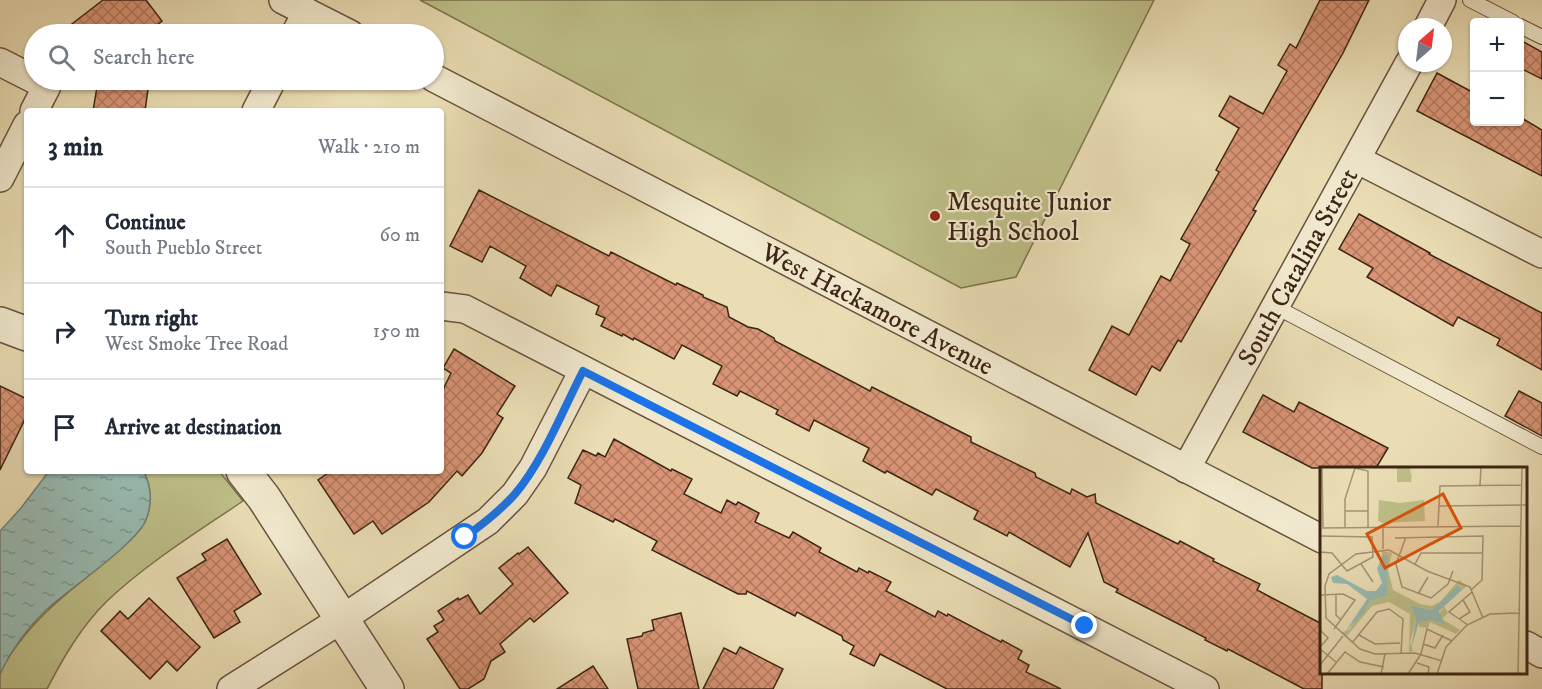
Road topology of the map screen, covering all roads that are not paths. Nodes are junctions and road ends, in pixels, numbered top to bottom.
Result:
1 (1443, 0) edge
2 (1470, 0) edge
3 (295, 16) edge
4 (1433, 18) edge
5 (1505, 18) edge
6 (319, 24) edge
7 (1524, 28) edge
8 (1542, 38) edge
9 (0, 62) edge
10 (1404, 72) edge
11 (24, 74) edge
12 (444, 83) edge
13 (45, 90) edge
14 (267, 90) edge
15 (36, 108) edge
16 (258, 108) edge
17 (24, 131) edge
18 (1358, 160) junction
19 (0, 178) edge
20 (1542, 254) edge
21 (444, 306) edge
22 (1276, 307) junction
23 (0, 324) edge
24 (24, 333) edge
25 (583, 371) junction
26 (1542, 447) edge
27 (1186, 469) junction
28 (245, 474) edge
29 (1320, 538) edge
30 (342, 619) junction
31 (1527, 646) edge
32 (1542, 654) edge
33 (231, 689) edge
34 (387, 689) edge
35 (1205, 689) edge

1 - 4 street
2 - 5 lane
3 - 6 street
7 - 8 lane
9 - 11 street
10 - 18 street, South Catalina Street
12 - 27 street, West Hackamore Avenue
13 - 15 street
14 - 16 street
17 - 19 street
18 - 20 street
18 - 22 street, South Catalina Street
21 - 25 street
22 - 26 lane
22 - 27 street, South Catalina Street
23 - 24 street
25 - 30 street
25 - 35 street
27 - 29 street, West Hackamore Avenue
28 - 30 street
30 - 33 street
30 - 34 street
31 - 32 street

